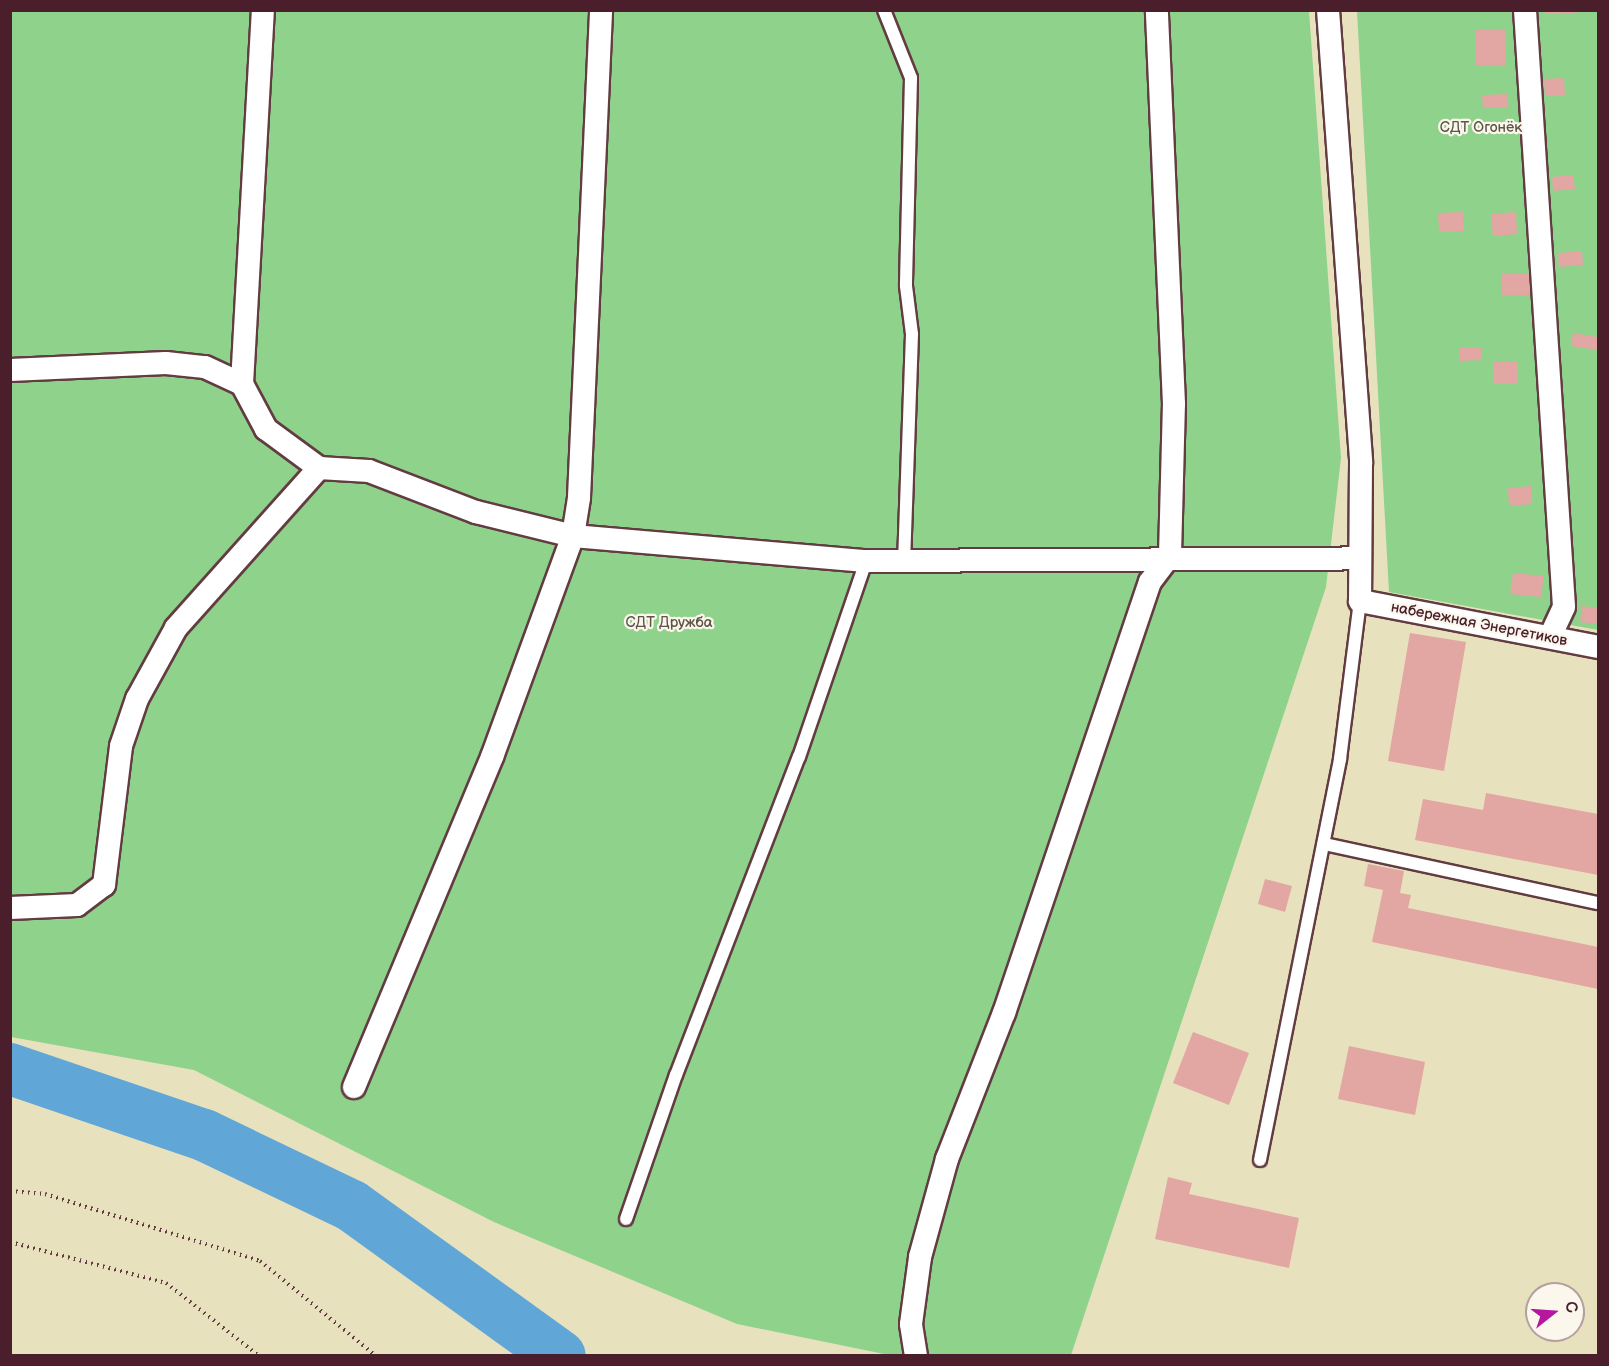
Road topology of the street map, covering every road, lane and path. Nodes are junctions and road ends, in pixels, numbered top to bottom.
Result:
1 (263, 10) edge
2 (602, 10) edge
3 (884, 10) edge
4 (1157, 10) edge
5 (1328, 10) edge
6 (1525, 10) edge
7 (10, 370) edge
8 (242, 384) junction
9 (319, 468) junction
10 (573, 536) junction
11 (1170, 555) junction
12 (1359, 558) junction
13 (904, 560) junction
14 (866, 561) junction
15 (1360, 600) junction
16 (1550, 637) junction
17 (1599, 647) edge
18 (1324, 844) junction
19 (1599, 903) edge
20 (10, 908) edge
21 (354, 1087) dead end
22 (1260, 1160) dead end
23 (10, 1191) edge
24 (627, 1219) dead end
25 (10, 1242) edge
26 (259, 1356) edge
27 (376, 1356) edge
28 (916, 1356) edge

1 - 8 street
2 - 10 street
3 - 13 lane
4 - 11 street
5 - 12 street
6 - 16 street
7 - 8 street
8 - 9 street
9 - 10 street
9 - 20 street
10 - 14 street
10 - 21 street
11 - 12 street
11 - 13 street
11 - 28 street
12 - 15 street
13 - 14 street
14 - 24 lane
15 - 16 street, набережная Энергетиков
15 - 18 lane
16 - 17 street, набережная Энергетиков
18 - 19 lane
18 - 22 lane
23 - 27 path
25 - 26 path

